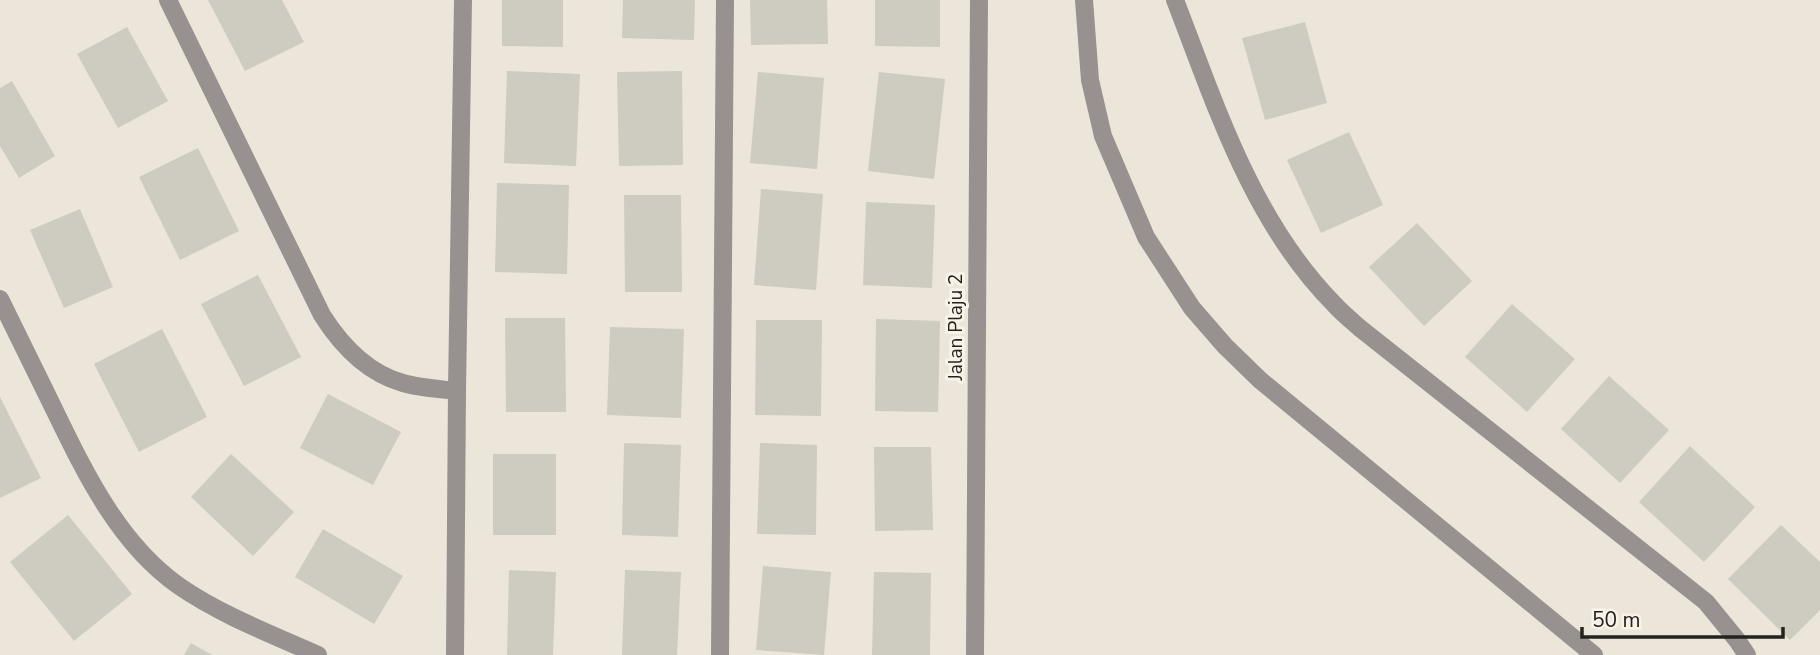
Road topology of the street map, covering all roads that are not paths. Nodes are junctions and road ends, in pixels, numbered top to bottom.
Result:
1 (168, 0) edge
2 (463, 0) edge
3 (725, 0) edge
4 (979, 0) edge
5 (1084, 0) edge
6 (1175, 0) edge
7 (0, 299) edge
8 (457, 391) junction
9 (318, 655) edge
10 (455, 655) edge
11 (720, 655) edge
12 (975, 655) edge
13 (1594, 655) edge
14 (1746, 655) edge

1 - 8 street
2 - 8 street
3 - 11 street
4 - 12 street, Jalan Plaju 2
5 - 13 street
6 - 14 street
7 - 9 street
8 - 10 street

